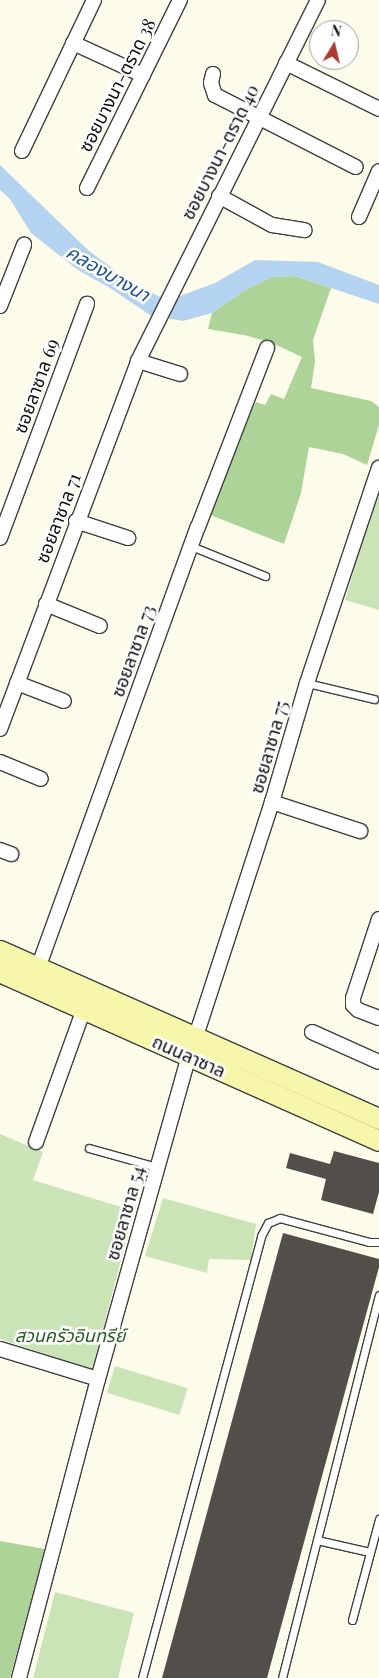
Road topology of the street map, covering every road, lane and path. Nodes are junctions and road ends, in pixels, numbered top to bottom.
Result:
1 (94, 0) edge
2 (180, 0) edge
3 (318, 0) edge
4 (73, 43) junction
5 (286, 63) junction
6 (213, 74) dead end
7 (143, 75) junction
8 (379, 109) edge
9 (259, 117) junction
10 (22, 151) dead end
11 (356, 167) dead end
12 (379, 171) edge
13 (87, 188) dead end
14 (219, 196) junction
15 (359, 216) dead end
16 (305, 230) dead end
17 (24, 245) dead end
18 (86, 304) dead end
19 (0, 306) edge
20 (156, 322) joint
21 (267, 348) dead end
22 (138, 361) junction
23 (180, 374) dead end
24 (379, 468) edge
25 (76, 521) junction
26 (0, 538) edge
27 (128, 538) dead end
28 (191, 546) junction
29 (265, 576) dead end
30 (46, 604) junction
31 (100, 626) dead end
32 (307, 682) junction
33 (17, 683) junction
34 (374, 699) dead end
35 (64, 701) dead end
36 (0, 729) edge
37 (0, 762) edge
38 (42, 779) dead end
39 (272, 802) junction
40 (360, 832) dead end
41 (379, 919) edge
42 (0, 951) edge
43 (0, 964) edge
44 (38, 968) junction
45 (0, 972) edge
46 (42, 990) junction
47 (84, 1009) junction
48 (379, 1018) edge
49 (312, 1032) dead end
50 (196, 1036) junction
51 (189, 1056) junction
52 (379, 1062) edge
53 (266, 1068) junction
54 (379, 1119) edge
55 (379, 1127) edge
56 (379, 1141) edge
57 (36, 1142) dead end
58 (89, 1148) dead end
59 (157, 1167) junction
60 (377, 1242) edge
61 (379, 1249) edge
62 (379, 1295) edge
63 (0, 1349) edge
64 (98, 1379) junction
65 (379, 1519) edge
66 (317, 1540) junction
67 (370, 1552) junction
68 (352, 1620) dead end
69 (19, 1678) edge
70 (142, 1678) edge
71 (282, 1678) edge

1 - 4 street
2 - 7 street, ซอยบางนา-ตราด 38
3 - 5 street, ซอยบางนา-ตราด 40
4 - 7 street
4 - 10 street
5 - 8 street
5 - 9 street, ซอยบางนา-ตราด 40
6 - 9 street
7 - 13 street, ซอยบางนา-ตราด 38
9 - 11 street
9 - 14 street, ซอยบางนา-ตราด 40
12 - 15 street
14 - 16 street
14 - 20 street, ซอยบางนา-ตราด 40
17 - 19 street
18 - 26 street, ซอยลาซาล 69
20 - 22 street, ซอยลาซาล 71
21 - 28 street, ซอยลาซาล 73
22 - 23 street
22 - 25 street, ซอยลาซาล 71
24 - 32 street, ซอยลาซาล 75
25 - 27 street
25 - 30 street, ซอยลาซาล 71
28 - 29 lane
28 - 44 street, ซอยลาซาล 73
30 - 31 street
30 - 33 street, ซอยลาซาล 71
32 - 34 lane
32 - 39 street, ซอยลาซาล 75
33 - 35 street
33 - 36 street, ซอยลาซาล 71
37 - 38 street
39 - 40 street
39 - 50 street, ซอยลาซาล 75
41 - 48 street
42 - 44 street, ถนนลาซาล
43 - 46 street
44 - 50 street, ถนนลาซาล
45 - 46 street, ถนนลาซาล
46 - 47 street, ถนนลาซาล
47 - 51 street, ถนนลาซาล
47 - 57 street
49 - 52 street
50 - 53 street, ถนนลาซาล
51 - 56 street, ถนนลาซาล
51 - 59 street, ซอยลาซาล 54
53 - 54 street, ถนนลาซาล
53 - 55 street
58 - 59 lane
59 - 64 street, ซอยลาซาล 54
60 - 61 lane
60 - 70 lane
62 - 66 lane
63 - 64 street
64 - 69 street, ซอยลาซาล 54
65 - 67 lane
66 - 67 lane
66 - 71 lane
67 - 68 lane

